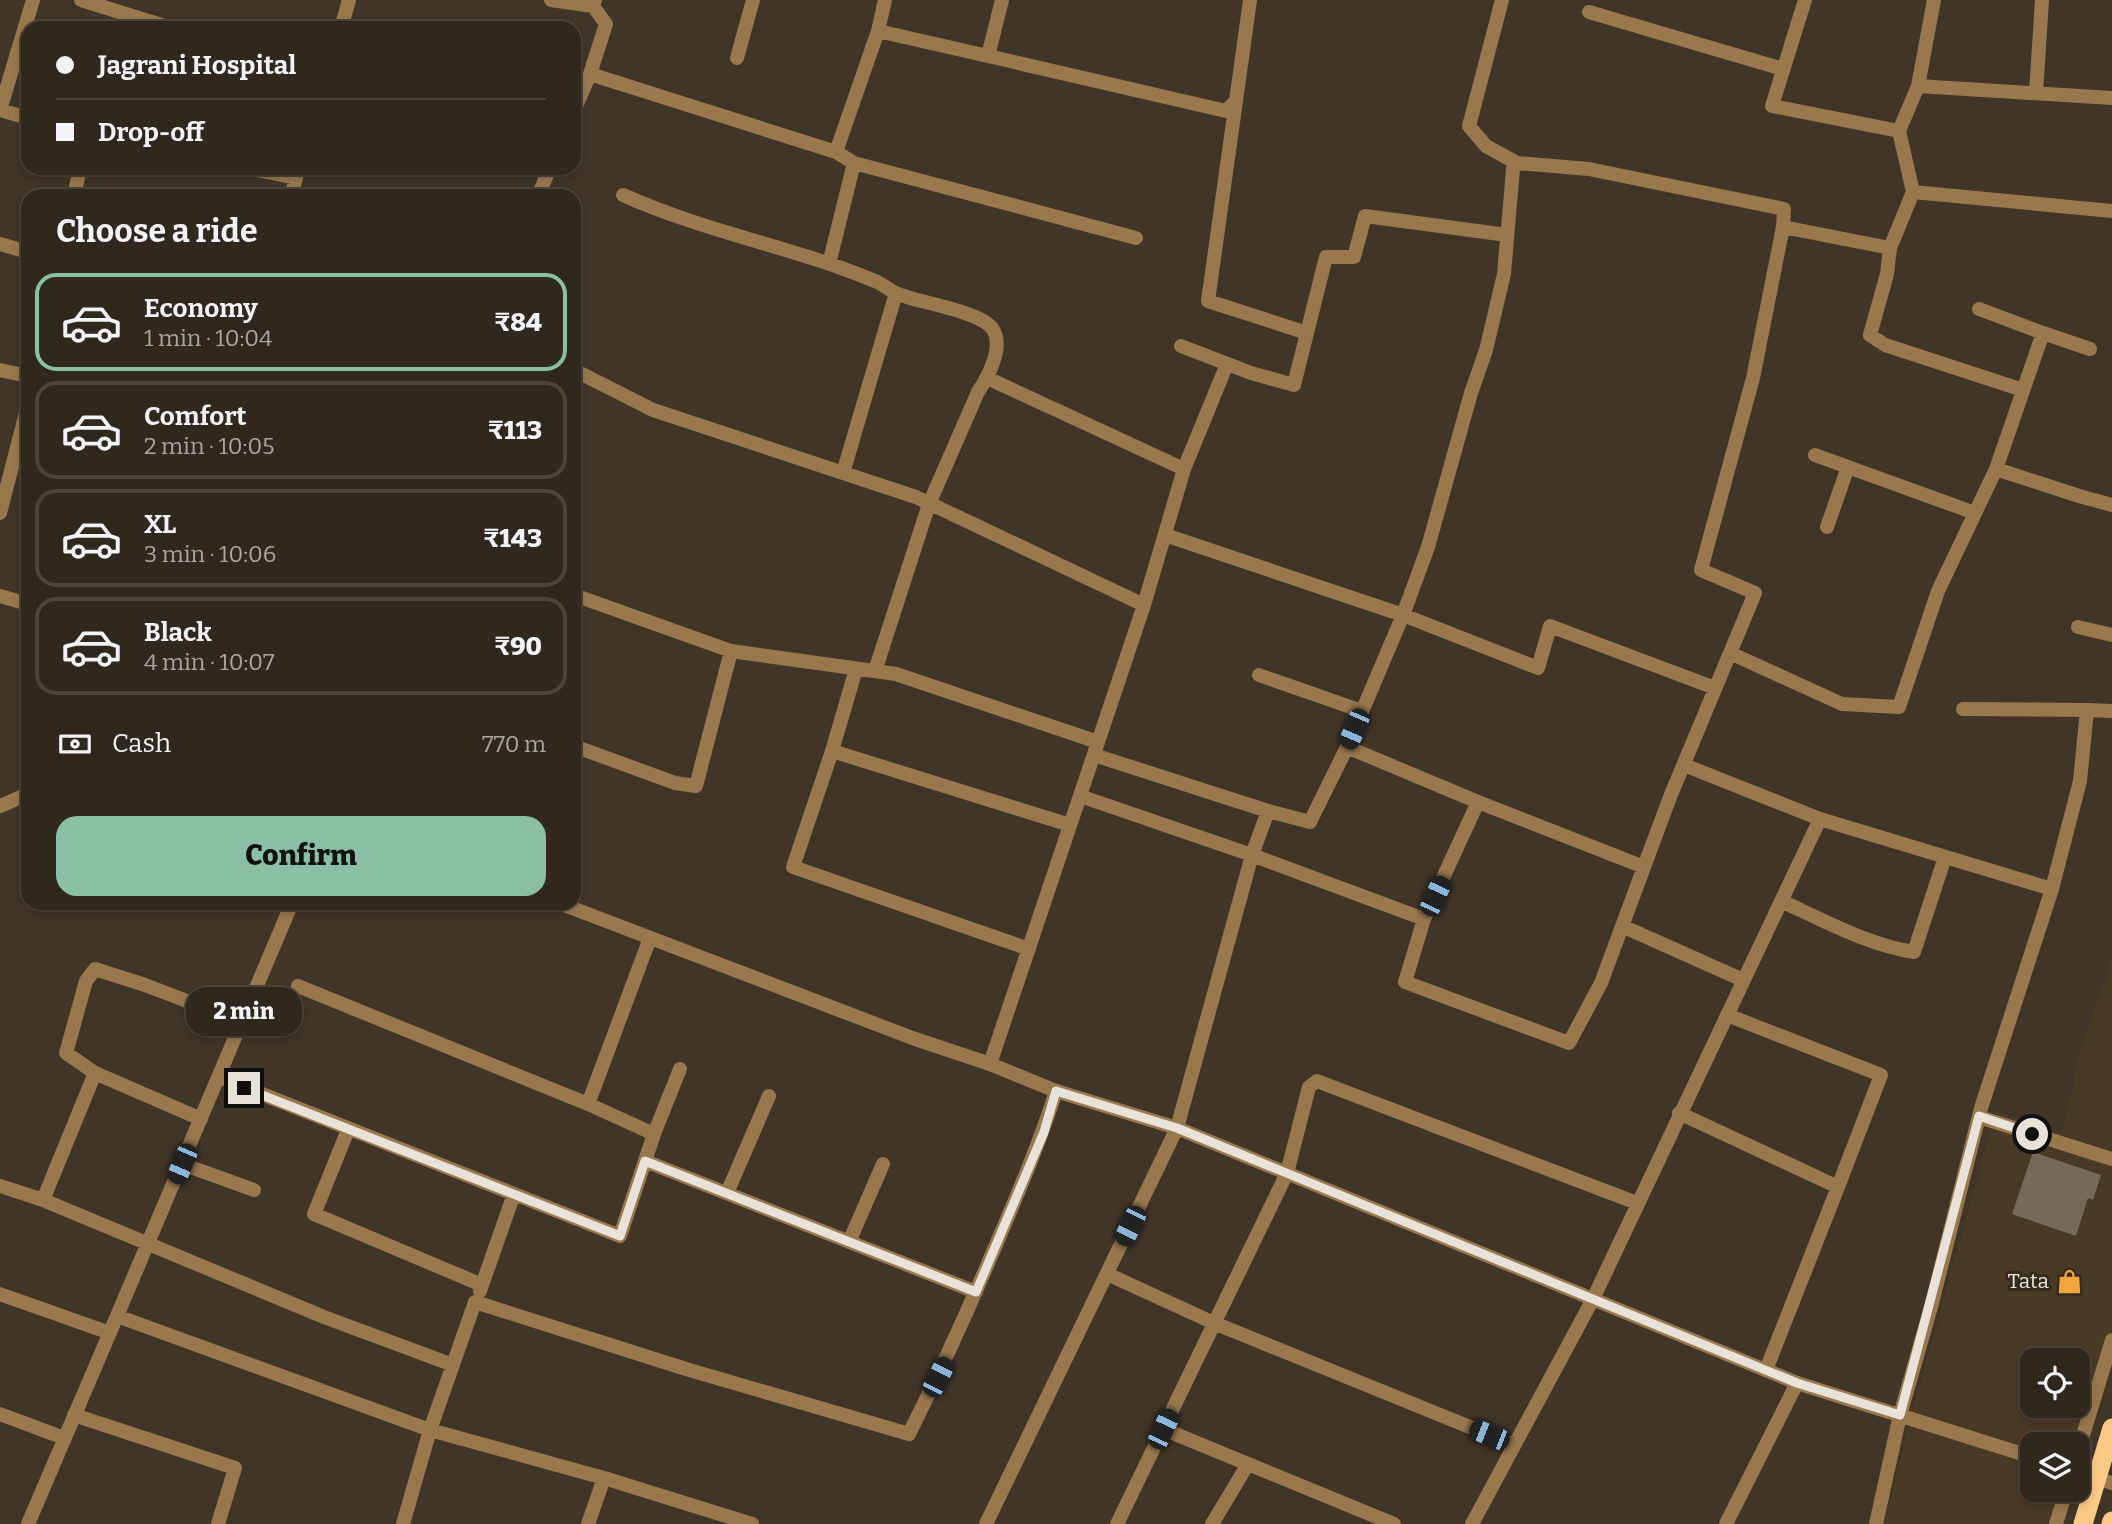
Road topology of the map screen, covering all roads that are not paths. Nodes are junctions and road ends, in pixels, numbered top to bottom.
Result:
1 (33, 0) edge
2 (81, 0) edge
3 (349, 0) edge
4 (551, 0) edge
5 (752, 0) edge
6 (886, 0) edge
7 (1002, 0) edge
8 (1250, 0) edge
9 (1502, 0) edge
10 (1805, 0) edge
11 (1934, 0) edge
12 (2042, 0) edge
13 (594, 3) edge
14 (1589, 12) dead end
15 (27, 21) edge
16 (149, 21) edge
17 (343, 21) edge
18 (878, 31) junction
19 (21, 40) edge
20 (988, 56) junction
21 (737, 58) dead end
22 (1783, 69) junction
23 (590, 74) junction
24 (1918, 86) junction
25 (581, 87) edge
26 (2036, 93) junction
27 (2112, 98) edge
28 (1236, 101) junction
29 (21, 116) edge
30 (1899, 131) junction
31 (835, 152) junction
32 (854, 163) junction
33 (1517, 163) junction
34 (1913, 192) junction
35 (623, 195) dead end
36 (2112, 211) edge
37 (1783, 227) junction
38 (1507, 235) junction
39 (1136, 238) dead end
40 (0, 244) edge
41 (1890, 248) junction
42 (21, 250) edge
43 (830, 264) junction
44 (897, 293) junction
45 (1979, 309) dead end
46 (1307, 333) junction
47 (2043, 333) junction
48 (1181, 346) dead end
49 (2090, 349) dead end
50 (1227, 364) junction
51 (0, 370) edge
52 (21, 374) edge
53 (581, 374) edge
54 (987, 378) junction
55 (2023, 390) junction
56 (1815, 455) dead end
57 (21, 459) edge
58 (1848, 467) junction
59 (1184, 469) junction
60 (1996, 469) junction
61 (843, 473) junction
62 (929, 504) junction
63 (2112, 505) edge
64 (0, 513) edge
65 (1975, 513) junction
66 (1828, 527) dead end
67 (1165, 535) junction
68 (0, 596) edge
69 (581, 597) edge
70 (21, 602) edge
71 (1144, 605) junction
72 (1403, 615) junction
73 (2078, 627) dead end
74 (2112, 635) edge
75 (731, 651) junction
76 (1730, 653) junction
77 (856, 669) junction
78 (875, 671) junction
79 (1259, 675) dead end
80 (1715, 688) junction
81 (1963, 709) dead end
82 (2087, 710) junction
83 (1362, 711) junction
84 (2112, 711) edge
85 (1347, 747) junction
86 (581, 749) edge
87 (1096, 749) junction
88 (832, 751) junction
89 (1684, 765) junction
90 (1080, 796) junction
91 (21, 797) edge
92 (1478, 802) junction
93 (0, 806) edge
94 (1268, 811) junction
95 (1820, 819) junction
96 (1070, 825) junction
97 (1252, 855) junction
98 (1945, 857) junction
99 (1644, 867) junction
100 (2052, 889) junction
101 (1781, 901) junction
102 (289, 910) edge
103 (577, 910) edge
104 (1424, 919) junction
105 (1622, 926) junction
106 (650, 938) junction
107 (1029, 949) junction
108 (1743, 980) junction
109 (298, 986) dead end
110 (1727, 1015) junction
111 (242, 1021) junction
112 (990, 1064) junction
113 (680, 1069) dead end
114 (96, 1073) junction
115 (219, 1077) junction
116 (1056, 1091) junction
117 (769, 1096) dead end
118 (588, 1104) junction
119 (1679, 1114) junction
120 (1979, 1116) junction
121 (201, 1119) junction
122 (1177, 1128) junction
123 (348, 1130) junction
124 (654, 1134) junction
125 (2112, 1159) edge
126 (645, 1161) junction
127 (182, 1164) junction
128 (883, 1164) dead end
129 (1287, 1173) junction
130 (0, 1186) edge
131 (1838, 1187) junction
132 (254, 1190) dead end
133 (727, 1193) junction
134 (514, 1194) junction
135 (43, 1200) junction
136 (1637, 1203) junction
137 (849, 1242) junction
138 (147, 1244) junction
139 (1107, 1274) junction
140 (482, 1285) junction
141 (976, 1292) junction
142 (0, 1294) edge
143 (1593, 1298) junction
144 (475, 1302) junction
145 (117, 1316) junction
146 (1214, 1323) junction
147 (110, 1333) junction
148 (2112, 1340) edge
149 (453, 1365) junction
150 (1766, 1370) junction
151 (1797, 1383) junction
152 (0, 1414) edge
153 (74, 1415) junction
154 (1900, 1415) junction
155 (2112, 1428) edge
156 (1163, 1429) junction
157 (430, 1430) junction
158 (2084, 1432) edge
159 (64, 1438) junction
160 (1514, 1445) junction
161 (2020, 1453) edge
162 (1248, 1464) junction
163 (604, 1478) junction
164 (2105, 1480) edge
165 (2063, 1502) edge
166 (28, 1524) edge
167 (218, 1524) edge
168 (403, 1524) edge
169 (588, 1524) edge
170 (752, 1524) edge
171 (986, 1524) edge
172 (1117, 1524) edge
173 (1212, 1524) edge
174 (1394, 1524) edge
175 (1472, 1524) edge
176 (1726, 1524) edge
177 (1876, 1524) edge
178 (2056, 1524) edge
179 (2083, 1524) edge

1 - 15 street
2 - 16 street
3 - 17 street
4 - 13 street
5 - 21 street
6 - 18 street
7 - 20 street
8 - 28 street
9 - 33 street
10 - 22 street
11 - 24 street
12 - 26 street
13 - 23 street
14 - 22 street
18 - 20 street
18 - 31 street
19 - 29 street
20 - 28 street
22 - 30 street
23 - 25 street
23 - 31 street
24 - 26 street
24 - 30 street
26 - 27 street
28 - 46 street
30 - 34 street
31 - 32 street
32 - 39 street
32 - 43 street
33 - 37 street
33 - 38 street
34 - 36 street
34 - 41 street
35 - 43 street
37 - 41 street
37 - 76 street
38 - 46 street
38 - 72 street
40 - 42 street
41 - 55 street
43 - 44 street
44 - 54 street
44 - 61 street
45 - 47 street
46 - 50 street
47 - 49 street
47 - 55 street
48 - 50 street
50 - 59 street
51 - 52 street
53 - 61 street
54 - 59 street
54 - 62 street
55 - 60 street
56 - 58 street
57 - 64 street
58 - 65 street
58 - 66 street
59 - 67 street
60 - 63 street
60 - 65 street
61 - 62 street
62 - 71 street
62 - 78 street
65 - 76 street
67 - 71 street
67 - 72 street
68 - 70 street
69 - 75 street
71 - 87 street
72 - 80 street
72 - 83 street
73 - 74 street
75 - 77 street
75 - 86 street
76 - 80 street
77 - 78 street
77 - 88 street
78 - 87 street
79 - 83 street
80 - 89 street
81 - 82 street
82 - 84 street
82 - 100 street
83 - 85 street
85 - 92 street
85 - 94 street
87 - 90 street
87 - 94 street
88 - 96 street
88 - 107 street
89 - 95 street
89 - 99 street
90 - 96 street
90 - 97 street
91 - 93 street
92 - 99 street
92 - 104 street
94 - 97 street
95 - 98 street
95 - 101 street
96 - 107 street
97 - 104 street
97 - 122 street
98 - 100 street
98 - 101 street
99 - 105 street
100 - 120 street
101 - 108 street
102 - 111 street
103 - 106 street
104 - 105 street
105 - 108 street
106 - 112 street
106 - 118 street
107 - 112 street
108 - 110 street
109 - 118 street
110 - 119 street
110 - 131 street
111 - 114 street
111 - 115 street
112 - 116 street
113 - 124 street
114 - 121 street
114 - 135 street
115 - 121 street
115 - 123 street
116 - 122 street
116 - 141 street
117 - 133 street
118 - 124 street
119 - 131 street
119 - 136 street
120 - 125 street
120 - 154 street
121 - 127 street
122 - 129 street
122 - 139 street
123 - 134 street
123 - 140 street
124 - 126 street
126 - 133 street
126 - 134 street
127 - 132 street
127 - 138 street
128 - 137 street
129 - 136 street
129 - 143 street
129 - 146 street
130 - 135 street
131 - 150 street
133 - 137 street
134 - 140 street
135 - 138 street
136 - 143 street
137 - 141 street
138 - 145 street
138 - 149 street
139 - 146 street
139 - 171 street
140 - 144 street
141 - 144 street
142 - 147 street
143 - 150 street
143 - 160 street
144 - 149 street
145 - 147 street
145 - 157 street
146 - 156 street
146 - 160 street
147 - 153 street
148 - 158 street
149 - 157 street
150 - 151 street
151 - 154 street
151 - 176 street
152 - 159 street
153 - 159 street
153 - 167 street
154 - 161 street
154 - 177 street
155 - 164 highway
156 - 162 street
156 - 172 street
157 - 163 street
157 - 168 street
159 - 166 street
160 - 175 street
162 - 173 street
162 - 174 street
163 - 169 street
163 - 170 street
164 - 179 highway
165 - 178 street

